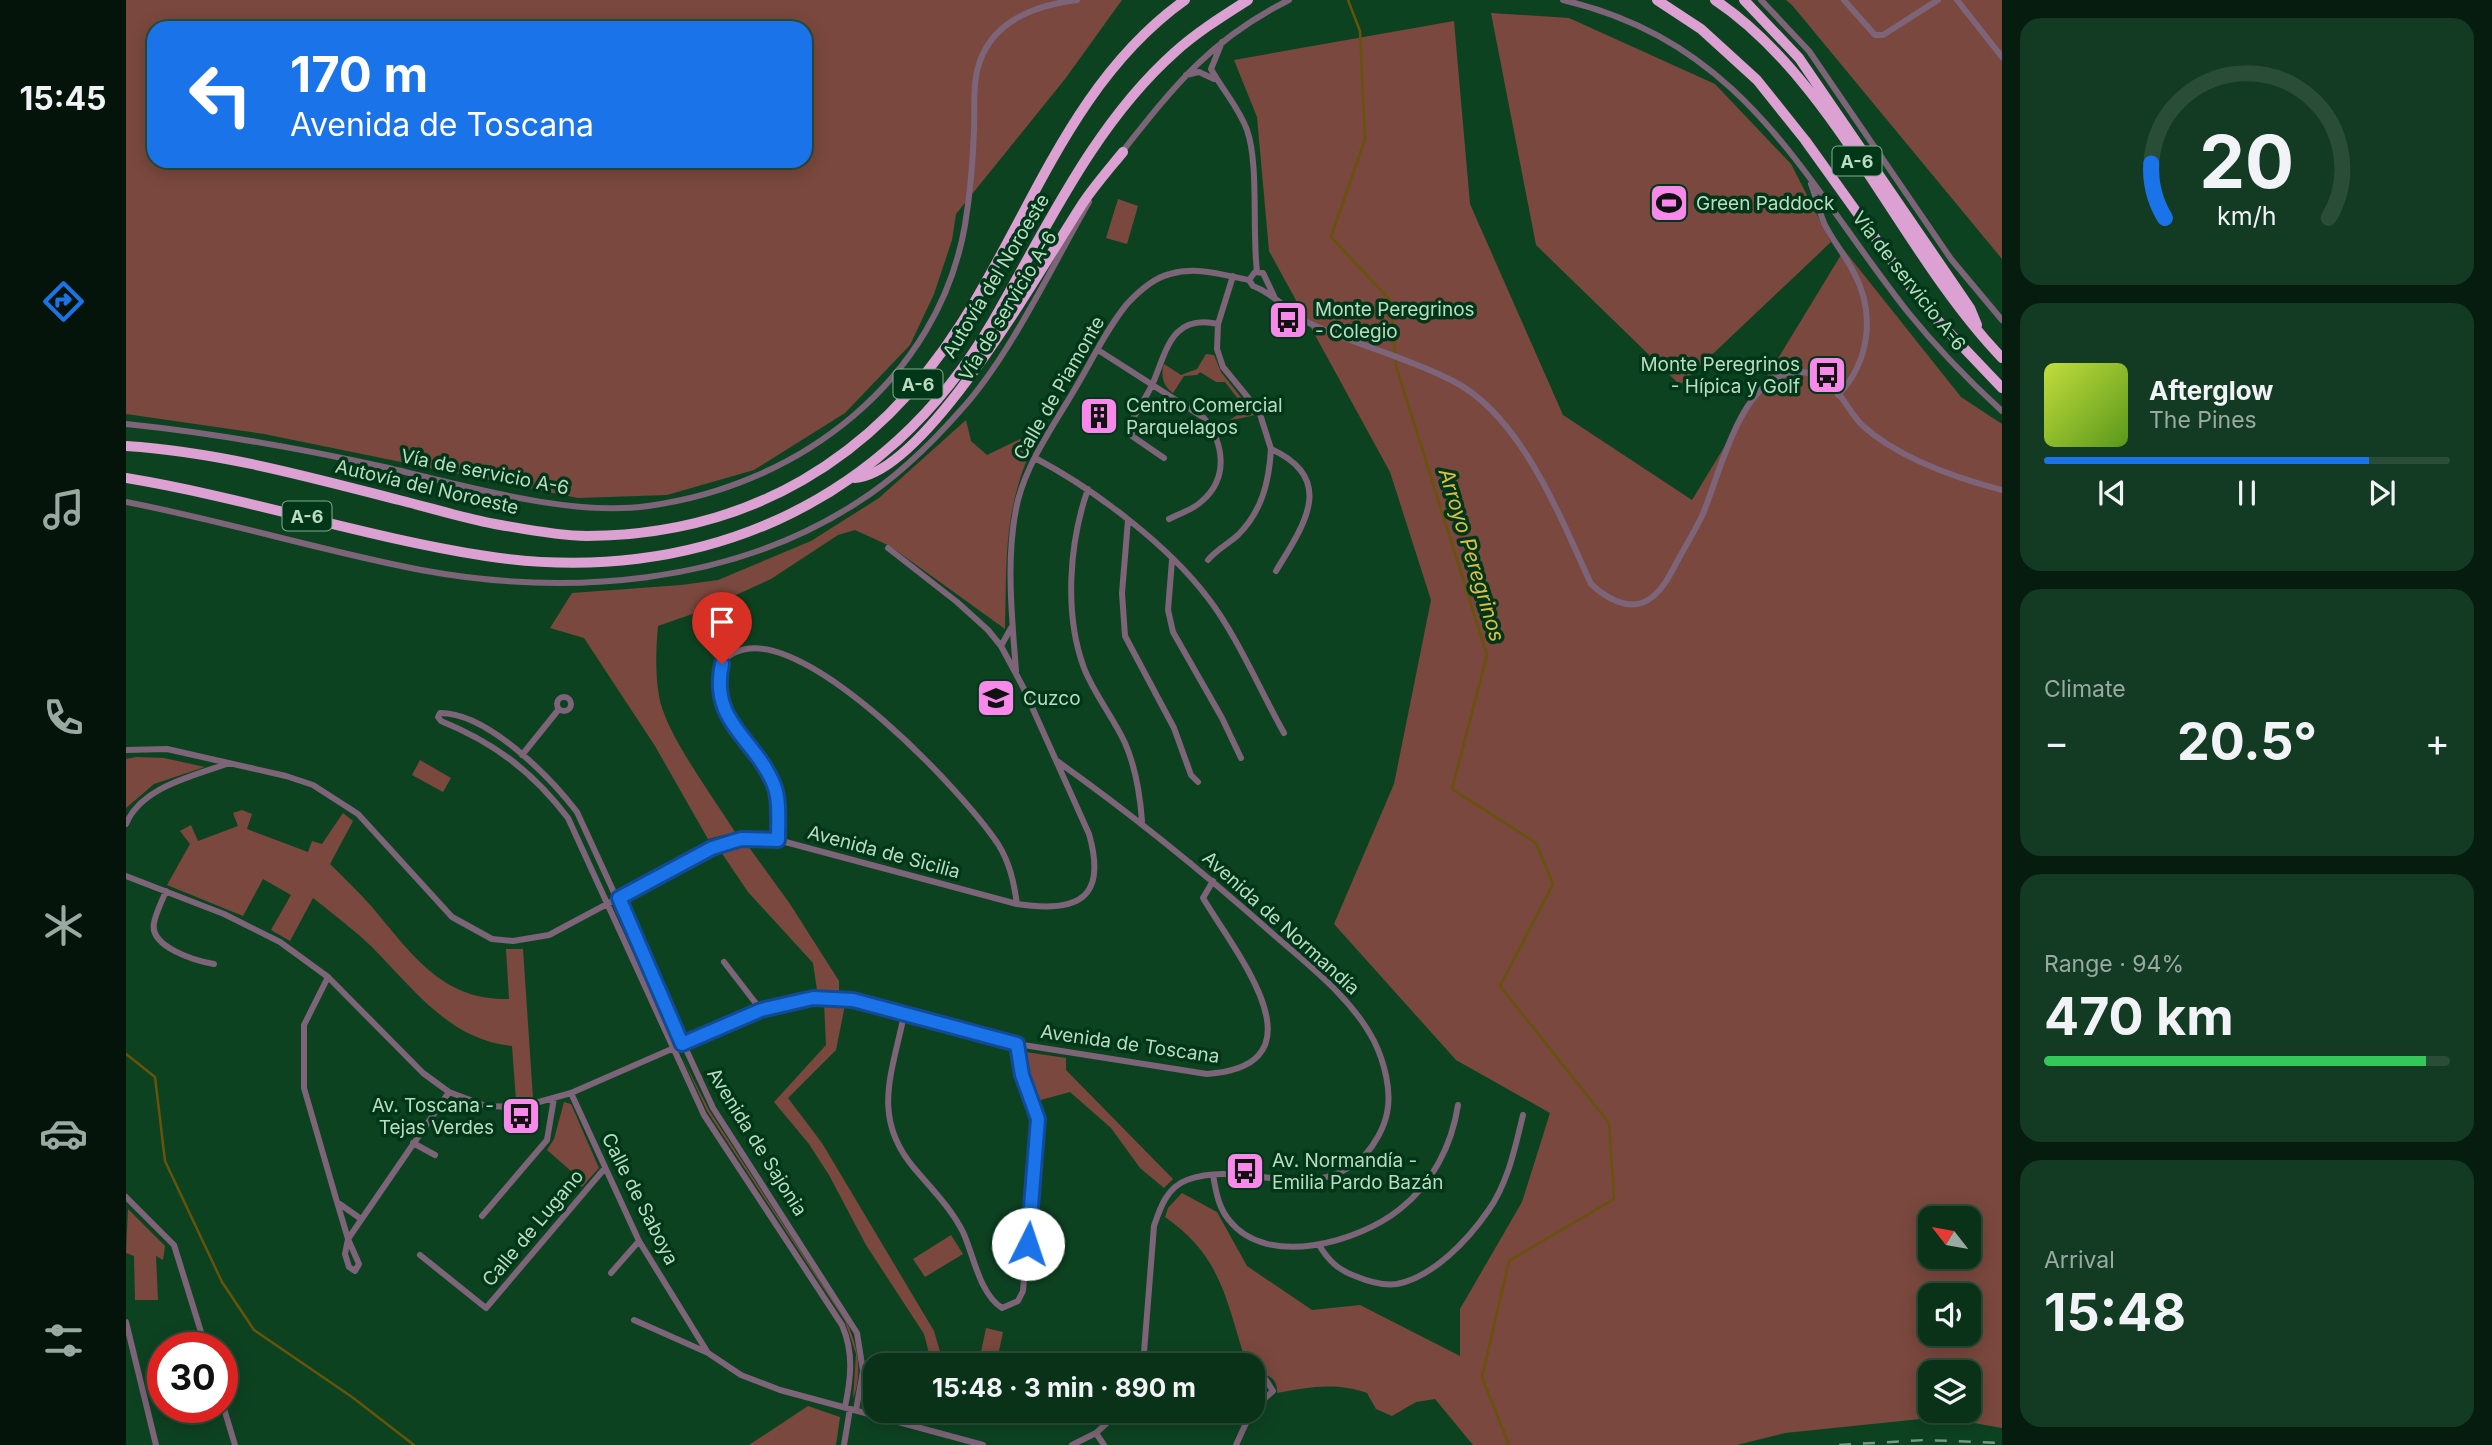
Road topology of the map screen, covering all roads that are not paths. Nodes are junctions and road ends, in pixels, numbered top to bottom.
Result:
1 (1077, 0) edge
2 (1185, 0) edge
3 (1248, 0) edge
4 (1289, 0) edge
5 (1563, 0) edge
6 (1657, 0) edge
7 (1715, 0) edge
8 (1744, 0) edge
9 (1761, 0) edge
10 (1844, 0) edge
11 (1938, 0) edge
12 (1957, 0) edge
13 (1223, 38) junction
14 (2002, 57) edge
15 (1184, 75) junction
16 (1219, 83) junction
17 (1123, 152) junction
18 (1809, 175) junction
19 (1257, 271) junction
20 (1233, 276) junction
21 (1249, 280) junction
22 (1265, 281) junction
23 (1257, 288) junction
24 (1275, 298) junction
25 (2002, 320) edge
26 (1218, 324) junction
27 (1982, 337) junction
28 (1098, 351) junction
29 (2002, 358) edge
30 (1152, 384) junction
31 (2002, 388) edge
32 (1838, 395) junction
33 (2002, 411) edge
34 (126, 424) edge
35 (126, 446) edge
36 (1271, 449) junction
37 (1035, 458) junction
38 (1164, 458) dead end
39 (126, 478) edge
40 (855, 478) junction
41 (1088, 489) junction
42 (2002, 490) edge
43 (126, 502) edge
44 (1168, 519) dead end
45 (1128, 520) junction
46 (888, 548) dead end
47 (1172, 560) junction
48 (1208, 560) dead end
49 (1276, 571) dead end
50 (1013, 623) junction
51 (1001, 646) junction
52 (1017, 674) junction
53 (559, 709) dead end
54 (1284, 733) dead end
55 (126, 750) edge
56 (523, 754) junction
57 (1241, 758) dead end
58 (1056, 760) junction
59 (517, 762) junction
60 (229, 763) junction
61 (1198, 782) dead end
62 (1142, 821) junction
63 (126, 824) edge
64 (778, 840) junction
65 (126, 876) edge
66 (1213, 881) junction
67 (166, 891) junction
68 (619, 898) junction
69 (608, 904) junction
70 (1017, 904) junction
71 (724, 962) dead end
72 (215, 964) dead end
73 (328, 977) junction
74 (761, 1010) junction
75 (904, 1015) junction
76 (682, 1044) junction
77 (1017, 1044) junction
78 (673, 1048) junction
79 (449, 1091) junction
80 (571, 1093) junction
81 (554, 1098) junction
82 (1458, 1105) dead end
83 (1523, 1115) dead end
84 (413, 1143) junction
85 (435, 1155) dead end
86 (605, 1168) junction
87 (1213, 1175) junction
88 (126, 1197) edge
89 (337, 1202) junction
90 (482, 1216) dead end
91 (361, 1219) junction
92 (639, 1241) junction
93 (1319, 1245) junction
94 (421, 1255) dead end
95 (611, 1273) dead end
96 (634, 1320) dead end
97 (126, 1322) edge
98 (201, 1332) edge
99 (708, 1353) junction
100 (1144, 1353) edge
101 (1265, 1380) edge
102 (1265, 1396) edge
103 (850, 1409) junction
104 (228, 1423) edge
105 (1107, 1423) edge
106 (1247, 1423) edge
107 (1097, 1433) junction
108 (156, 1445) edge
109 (235, 1445) edge
110 (844, 1445) edge
111 (983, 1445) edge
112 (1072, 1445) edge
113 (1104, 1445) edge
114 (1236, 1445) edge

1 - 34 street, Vía de servicio A-6
2 - 35 highway, Autovía del Noroeste / A-6
3 - 40 highway, Autovía del Noroeste / A-6
4 - 13 street, Vía de servicio A-6
5 - 18 street, Vía de servicio A-6
6 - 31 highway, A-6
7 - 27 highway, A-6
8 - 27 highway
9 - 25 street
10 - 11 street
12 - 14 street
13 - 15 street, Vía de servicio A-6
13 - 16 street
15 - 16 street
15 - 17 street, Vía de servicio A-6
16 - 19 street
17 - 40 highway
17 - 43 street, Vía de servicio A-6
18 - 32 street
18 - 33 street, Vía de servicio A-6
19 - 21 street
19 - 22 street
20 - 21 street, Calle de Piamonte
20 - 26 street
20 - 28 street, Calle de Piamonte
21 - 23 street
22 - 23 street
22 - 24 street
23 - 24 street
24 - 32 street
26 - 30 street
26 - 36 street
27 - 29 highway, A-6
28 - 30 street
28 - 37 street, Calle de Piamonte
30 - 38 street
30 - 44 street
32 - 42 street
36 - 48 street
36 - 49 street
37 - 41 street
37 - 50 street, Calle de Piamonte
39 - 40 highway, Autovía del Noroeste / A-6
41 - 45 street
41 - 62 street
45 - 47 street
45 - 61 street
46 - 51 street, Avenida de Sicilia
47 - 54 street
47 - 57 street
50 - 51 street, Calle de Piamonte
50 - 52 street, Calle de Piamonte
51 - 52 street, Avenida de Sicilia
52 - 58 street, Avenida de Sicilia
53 - 56 street
55 - 60 street, Avenida de Sicilia
56 - 59 street
56 - 59 street, Avenida de Sajonia
56 - 68 street, Avenida de Sajonia
58 - 62 street, Avenida de Normandía
58 - 70 street, Avenida de Sicilia
59 - 69 street, Avenida de Sajonia
60 - 63 street
60 - 69 street, Avenida de Sicilia
62 - 66 street, Avenida de Normandía
64 - 68 street, Avenida de Sicilia
64 - 70 street, Avenida de Sicilia
64 - 70 street
65 - 67 street, Avenida de Toscana
66 - 77 street, Avenida de Toscana
66 - 87 street, Avenida de Normandía
67 - 72 street
67 - 73 street, Avenida de Toscana
68 - 69 street, Avenida de Sicilia
68 - 76 street, Avenida de Sajonia
69 - 78 street, Avenida de Sajonia
71 - 74 street
73 - 79 street, Avenida de Toscana
73 - 89 street
74 - 75 street, Avenida de Toscana
74 - 76 street, Avenida de Toscana
75 - 77 street, Avenida de Toscana
75 - 77 street
76 - 78 street, Avenida de Toscana
76 - 103 street, Avenida de Sajonia
78 - 80 street, Avenida de Toscana
78 - 103 street, Avenida de Sajonia
79 - 81 street, Avenida de Toscana
79 - 84 street
80 - 81 street, Avenida de Toscana
80 - 86 street, Calle de Saboya
81 - 90 street
82 - 93 street
83 - 93 street
84 - 85 street
84 - 91 street
86 - 92 street, Calle de Saboya
86 - 94 street, Calle de Lugano
87 - 93 street
87 - 100 street, Avenida de Normandía
88 - 98 street
89 - 91 street
89 - 91 street
92 - 95 street
92 - 99 street, Calle de Saboya
96 - 99 street, Calle de Saboya
97 - 108 street
99 - 103 street, Calle de Saboya
101 - 102 street
103 - 110 street
103 - 111 street
104 - 109 street
105 - 107 street
106 - 114 street
107 - 112 street
107 - 113 street

